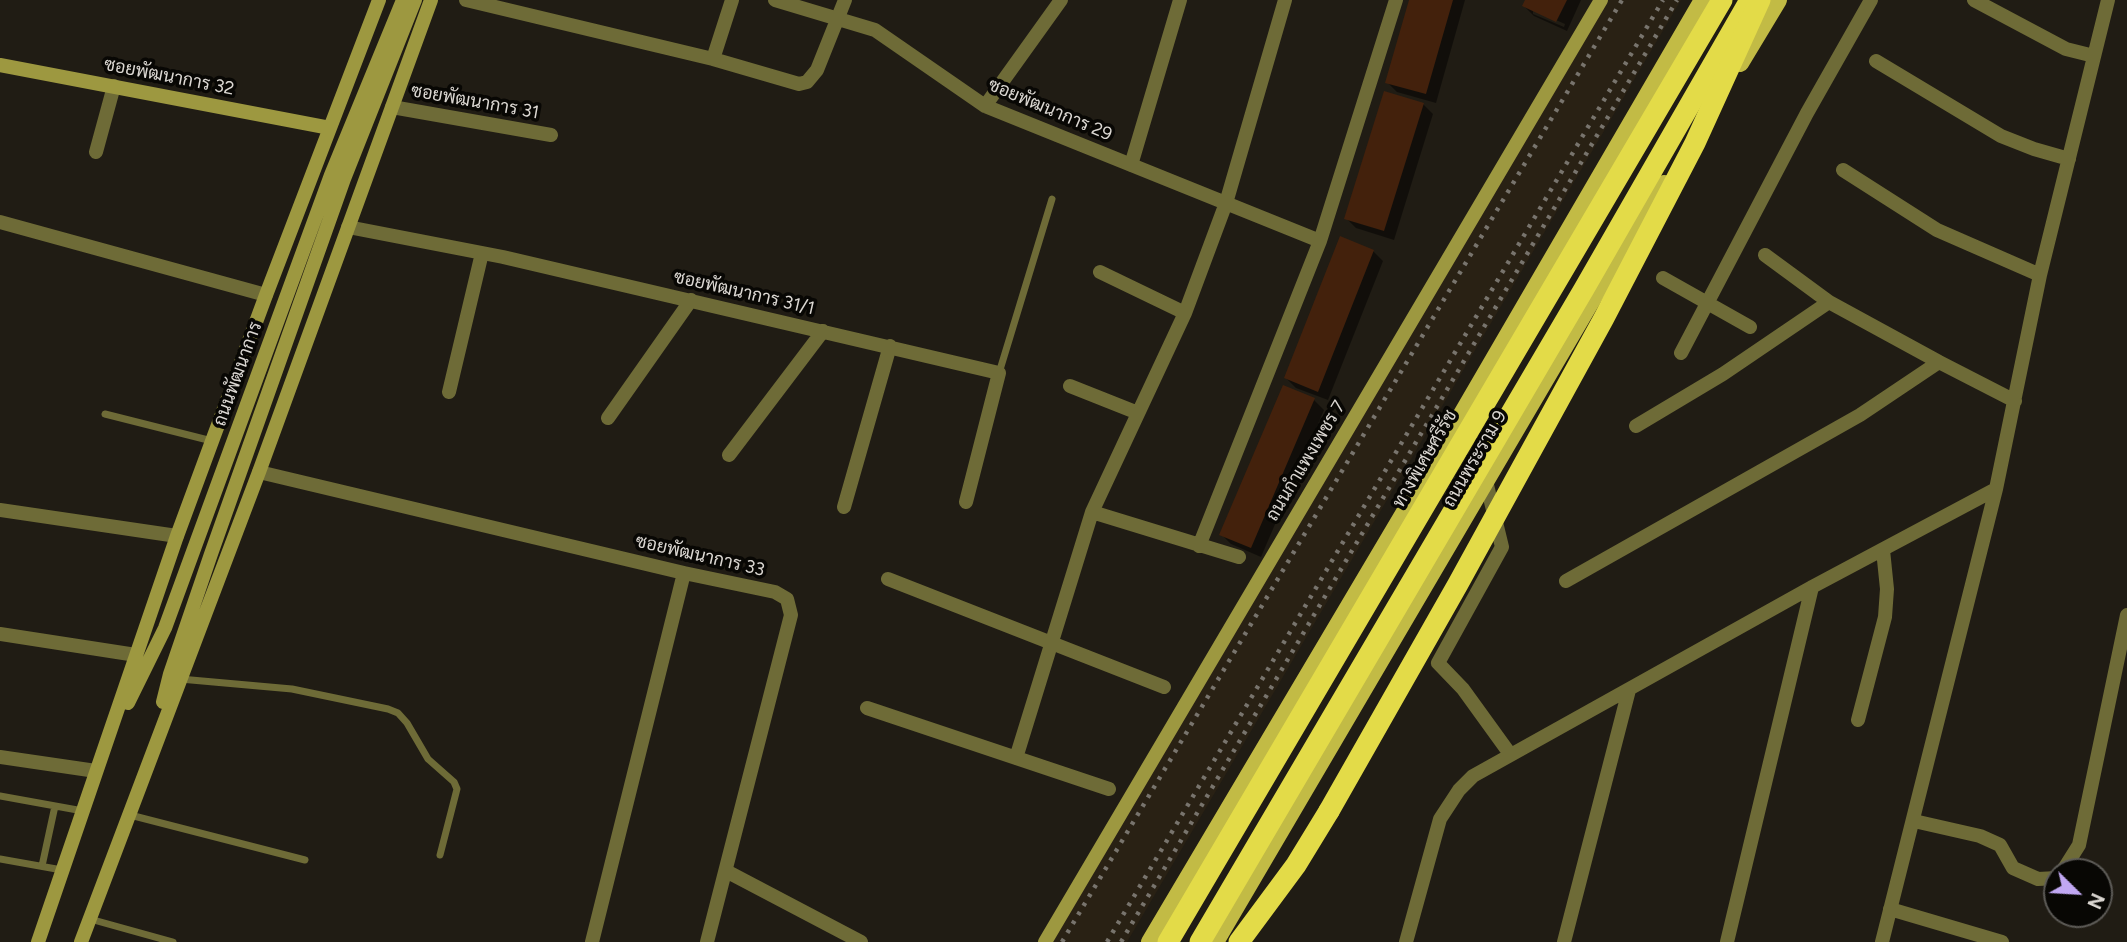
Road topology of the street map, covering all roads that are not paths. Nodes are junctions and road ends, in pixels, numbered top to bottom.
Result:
1 (379, 0) edge
2 (403, 0) edge
3 (415, 0) edge
4 (430, 0) edge
5 (466, 0) edge
6 (732, 0) edge
7 (775, 0) edge
8 (845, 0) edge
9 (1061, 0) edge
10 (1180, 0) edge
11 (1285, 0) edge
12 (1396, 0) edge
13 (1601, 0) edge
14 (1703, 0) edge
15 (1722, 0) edge
16 (1750, 0) edge
17 (1760, 0) edge
18 (1778, 0) edge
19 (1871, 0) edge
20 (1974, 0) edge
21 (2108, 0) edge
22 (839, 19) junction
23 (2094, 56) junction
24 (713, 59) junction
25 (1876, 61) dead end
26 (0, 65) edge
27 (114, 86) junction
28 (985, 106) junction
29 (392, 107) junction
30 (330, 128) junction
31 (551, 135) dead end
32 (96, 152) dead end
33 (2069, 159) junction
34 (1131, 165) junction
35 (1843, 170) dead end
36 (1052, 199) dead end
37 (1226, 203) junction
38 (0, 222) edge
39 (348, 227) junction
40 (1320, 241) junction
41 (482, 253) junction
42 (1765, 255) dead end
43 (1100, 272) dead end
44 (2040, 275) junction
45 (1663, 278) dead end
46 (266, 295) junction
47 (691, 300) junction
48 (1706, 302) junction
49 (1829, 302) junction
50 (1185, 313) junction
51 (1750, 327) dead end
52 (823, 331) junction
53 (890, 346) junction
54 (1681, 353) dead end
55 (1939, 362) junction
56 (999, 373) junction
57 (1070, 386) dead end
58 (449, 391) dead end
59 (2015, 401) junction
60 (105, 414) dead end
61 (1138, 414) junction
62 (608, 418) dead end
63 (1636, 426) dead end
64 (212, 441) junction
65 (729, 455) dead end
66 (259, 472) junction
67 (1486, 481) junction
68 (1996, 489) junction
69 (965, 502) dead end
70 (844, 507) dead end
71 (0, 510) edge
72 (1091, 512) junction
73 (177, 536) junction
74 (1199, 546) junction
75 (1883, 550) junction
76 (1240, 557) dead end
77 (684, 573) junction
78 (888, 579) dead end
79 (1566, 581) dead end
80 (1812, 587) junction
81 (2127, 615) edge
82 (0, 634) edge
83 (1051, 642) junction
84 (136, 655) junction
85 (180, 679) junction
86 (1164, 687) dead end
87 (1629, 690) junction
88 (867, 708) dead end
89 (1858, 720) dead end
90 (152, 754) junction
91 (1510, 754) junction
92 (0, 757) edge
93 (1016, 758) junction
94 (99, 765) junction
95 (1109, 789) dead end
96 (0, 796) edge
97 (55, 806) junction
98 (83, 811) junction
99 (130, 815) junction
100 (1914, 821) junction
101 (440, 855) dead end
102 (2071, 858) edge
103 (0, 859) edge
104 (305, 860) dead end
105 (42, 866) junction
106 (63, 870) junction
107 (726, 871) junction
108 (2043, 879) edge
109 (1890, 909) junction
110 (89, 919) junction
111 (38, 942) edge
112 (80, 942) edge
113 (173, 942) edge
114 (592, 942) edge
115 (707, 942) edge
116 (861, 942) edge
117 (1045, 942) edge
118 (1150, 942) edge
119 (1168, 942) edge
120 (1200, 942) edge
121 (1215, 942) edge
122 (1240, 942) edge
123 (1406, 942) edge
124 (1564, 942) edge
125 (1727, 942) edge
126 (1882, 942) edge
127 (2003, 942) edge

1 - 30 main road, ถนนพัฒนาการ
2 - 94 main road, ถนนพัฒนาการ
3 - 90 main road, ถนนพัฒนาการ
4 - 29 main road, ถนนพัฒนาการ
5 - 24 street
6 - 24 street
7 - 22 street, ซอยพัฒนาการ 29
8 - 22 street
9 - 28 street
10 - 34 street
11 - 37 street
12 - 40 street
13 - 117 main road, ถนนกำแพงเพชร 7
14 - 118 main road, ถนนพระราม 9
15 - 119 highway, ทางพิเศษศรีรัช
16 - 120 highway
17 - 122 highway, bridge
18 - 67 main road, ถนนพระราม 9
19 - 48 street
20 - 23 street
21 - 23 street
22 - 24 street
22 - 28 street, ซอยพัฒนาการ 29
23 - 33 street
25 - 33 street
26 - 27 main road, ซอยพัฒนาการ 32
27 - 30 main road, ซอยพัฒนาการ 32
27 - 32 street
28 - 34 street, ซอยพัฒนาการ 29
29 - 31 street, ซอยพัฒนาการ 31
29 - 39 main road, ถนนพัฒนาการ
30 - 46 main road, ถนนพัฒนาการ
33 - 44 street
34 - 37 street, ซอยพัฒนาการ 29
35 - 44 street
36 - 56 lane
37 - 40 street, ซอยพัฒนาการ 29
37 - 50 street
38 - 46 street
39 - 41 street, ซอยพัฒนาการ 31/1
39 - 66 main road, ถนนพัฒนาการ
40 - 74 street
41 - 47 street, ซอยพัฒนาการ 31/1
41 - 58 street
42 - 49 street
43 - 50 street
44 - 59 street
45 - 48 street
46 - 64 main road, ถนนพัฒนาการ
47 - 52 street, ซอยพัฒนาการ 31/1
47 - 62 street
48 - 51 street
48 - 54 street
49 - 55 street
49 - 63 street
50 - 61 street
52 - 53 street, ซอยพัฒนาการ 31/1
52 - 65 street
53 - 56 street, ซอยพัฒนาการ 31/1
53 - 70 street
55 - 59 street
55 - 79 street
56 - 69 street
57 - 61 street
59 - 68 street
60 - 64 lane
61 - 72 street
64 - 73 main road, ถนนพัฒนาการ
66 - 77 street, ซอยพัฒนาการ 33
66 - 85 main road, ถนนพัฒนาการ
67 - 91 street
67 - 121 main road, ถนนพระราม 9
68 - 75 street
68 - 100 street
71 - 73 street
72 - 74 street
72 - 83 street
73 - 84 main road, ถนนพัฒนาการ
74 - 76 street
75 - 80 street
75 - 89 street
77 - 107 street, ซอยพัฒนาการ 33
77 - 114 street
78 - 83 street
80 - 87 street
80 - 125 street
81 - 102 street
82 - 84 street
83 - 86 street
83 - 93 street
84 - 94 main road, ถนนพัฒนาการ
85 - 90 main road, ถนนพัฒนาการ
85 - 101 lane
87 - 91 street
87 - 124 street
88 - 93 street
90 - 99 main road, ถนนพัฒนาการ
91 - 123 street
92 - 94 street
93 - 95 street
94 - 98 main road, ถนนพัฒนาการ
96 - 97 lane
97 - 98 lane
97 - 105 lane
98 - 106 main road, ถนนพัฒนาการ
99 - 104 lane
99 - 110 main road, ถนนพัฒนาการ
100 - 108 street
100 - 109 street
103 - 105 lane
105 - 106 lane
106 - 111 main road, ถนนพัฒนาการ
107 - 115 street, ซอยพัฒนาการ 33
107 - 116 street
109 - 126 street
109 - 127 street
110 - 112 main road, ถนนพัฒนาการ
110 - 113 lane

